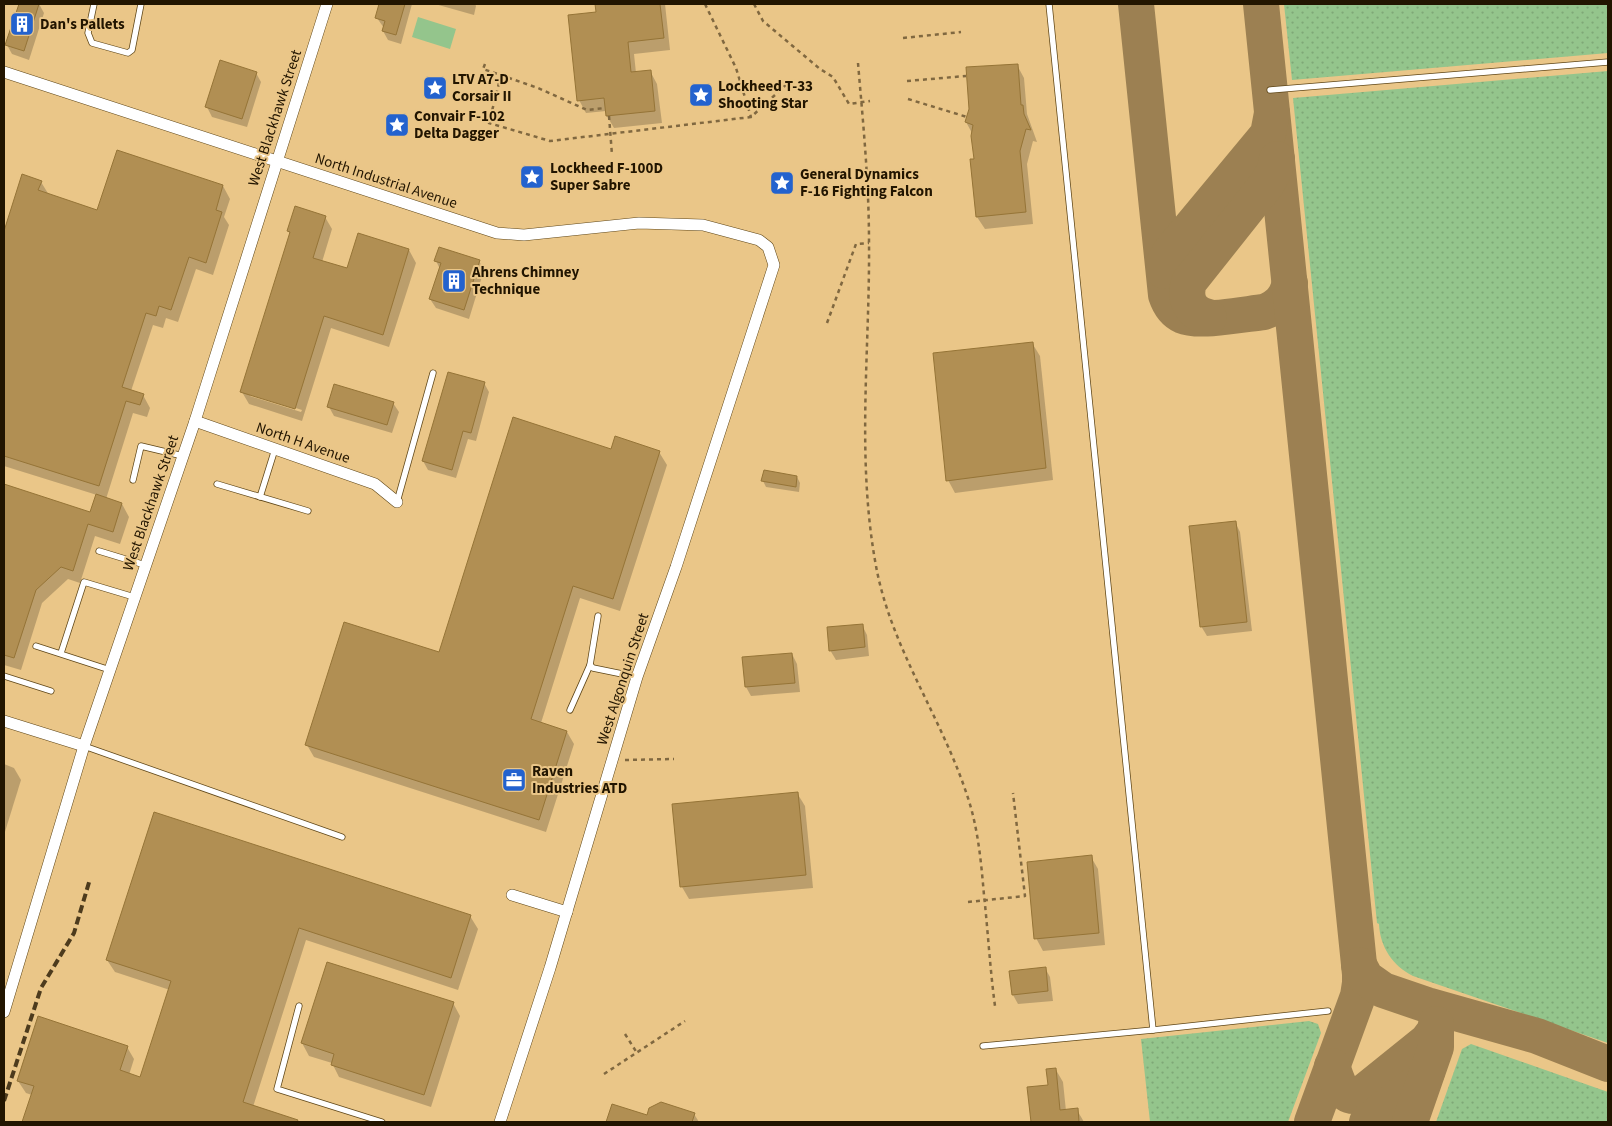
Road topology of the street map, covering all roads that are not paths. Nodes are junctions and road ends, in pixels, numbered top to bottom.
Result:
1 (94, 4) edge
2 (141, 4) edge
3 (327, 4) edge
4 (1050, 4) edge
5 (1608, 62) edge
6 (4, 72) edge
7 (1270, 90) dead end
8 (277, 162) junction
9 (768, 247) joint
10 (433, 374) dead end
11 (195, 421) junction
12 (275, 449) junction
13 (183, 456) junction
14 (133, 480) dead end
15 (217, 484) dead end
16 (260, 498) junction
17 (397, 502) joint
18 (308, 511) dead end
19 (99, 551) dead end
20 (146, 565) junction
21 (134, 597) junction
22 (598, 616) dead end
23 (36, 646) dead end
24 (61, 653) junction
25 (590, 665) junction
26 (110, 670) junction
27 (4, 676) edge
28 (637, 677) junction
29 (51, 691) dead end
30 (570, 710) dead end
31 (4, 720) edge
32 (84, 746) junction
33 (342, 836) dead end
34 (512, 895) dead end
35 (567, 912) junction
36 (6, 999) edge
37 (299, 1006) dead end
38 (1328, 1011) dead end
39 (4, 1012) edge
40 (1153, 1030) junction
41 (983, 1046) dead end
42 (382, 1122) edge
43 (500, 1122) edge

1 - 2 lane
3 - 8 street, West Blackhawk Street
4 - 40 lane
5 - 7 lane
6 - 8 street, North Industrial Avenue
8 - 9 street, North Industrial Avenue
8 - 11 street, West Blackhawk Street
9 - 28 street, West Algonquin Street
10 - 17 lane
11 - 12 street, North H Avenue
11 - 13 street, West Blackhawk Street
12 - 16 lane
12 - 17 street, North H Avenue
13 - 14 lane
13 - 20 street, West Blackhawk Street
15 - 16 lane
16 - 18 lane
19 - 20 lane
20 - 21 street, West Blackhawk Street
21 - 24 lane
21 - 26 street, West Blackhawk Street
22 - 25 lane
23 - 24 lane
24 - 26 lane
25 - 28 lane
25 - 30 lane
26 - 32 street, West Blackhawk Street
27 - 29 lane
28 - 35 street, West Algonquin Street
31 - 32 street
32 - 33 lane
32 - 36 street, West Blackhawk Street
34 - 35 street
35 - 43 street, West Algonquin Street
36 - 39 street, West Blackhawk Street
37 - 42 lane
38 - 40 lane
40 - 41 lane

